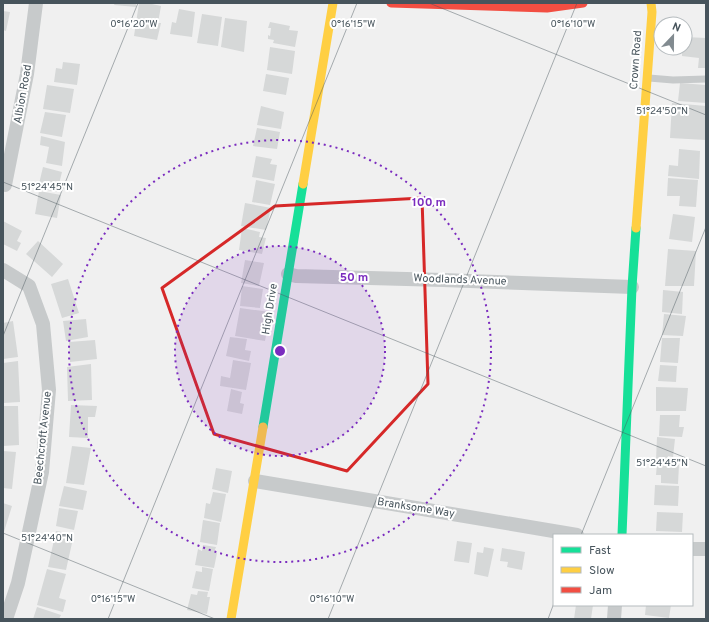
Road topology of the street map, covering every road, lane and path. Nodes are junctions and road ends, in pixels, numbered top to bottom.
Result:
1 (36, 3) edge
2 (333, 3) edge
3 (391, 3) edge
4 (583, 3) edge
5 (651, 3) edge
6 (646, 78) junction
7 (706, 79) edge
8 (5, 185) dead end
9 (3, 270) edge
10 (288, 274) junction
11 (632, 287) junction
12 (254, 481) junction
13 (571, 534) edge
14 (622, 534) edge
15 (693, 549) edge
16 (706, 549) edge
17 (615, 606) edge
18 (6, 619) edge
19 (231, 619) edge
20 (614, 619) edge

1 - 8 street, Albion Road
2 - 10 street, High Drive
3 - 4 street
5 - 6 street, Crown Road
6 - 7 lane
6 - 11 street, Crown Road
9 - 18 street, Beechcroft Avenue
10 - 11 street, Woodlands Avenue
10 - 12 street, High Drive
11 - 14 street
12 - 13 street, Branksome Way
12 - 19 street, High Drive
15 - 16 street
17 - 20 street

